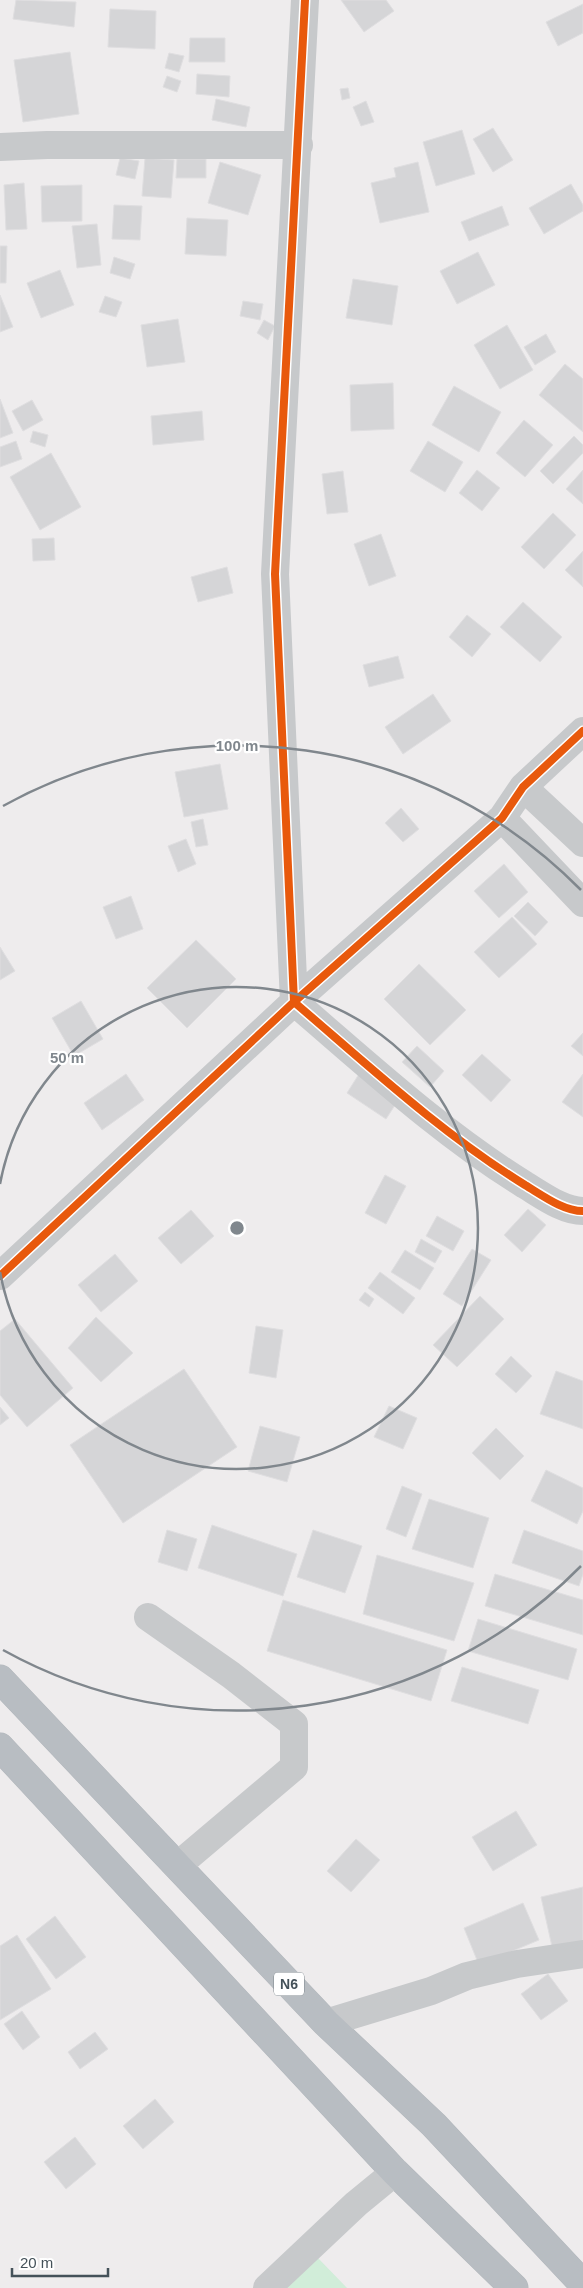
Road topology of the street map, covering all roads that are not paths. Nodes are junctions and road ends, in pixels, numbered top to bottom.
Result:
1 (305, 0) edge
2 (299, 145) junction
3 (0, 147) edge
4 (583, 731) edge
5 (524, 787) junction
6 (502, 818) junction
7 (583, 843) edge
8 (583, 903) edge
9 (294, 1002) junction
10 (583, 1211) edge
11 (0, 1276) edge
12 (148, 1617) dead end
13 (0, 1679) edge
14 (0, 1747) edge
15 (177, 1866) junction
16 (583, 1954) edge
17 (326, 2023) junction
18 (395, 2172) junction
19 (583, 2284) edge
20 (267, 2288) edge
21 (514, 2288) edge

1 - 2 street
2 - 3 street
2 - 9 street
4 - 5 street
5 - 6 street
5 - 7 street
6 - 8 street
6 - 9 street
9 - 10 street
9 - 11 street
12 - 15 street
13 - 15 highway, N6
14 - 18 highway
15 - 17 highway, N6
16 - 17 street
17 - 19 highway, N6
18 - 20 street
18 - 21 highway

